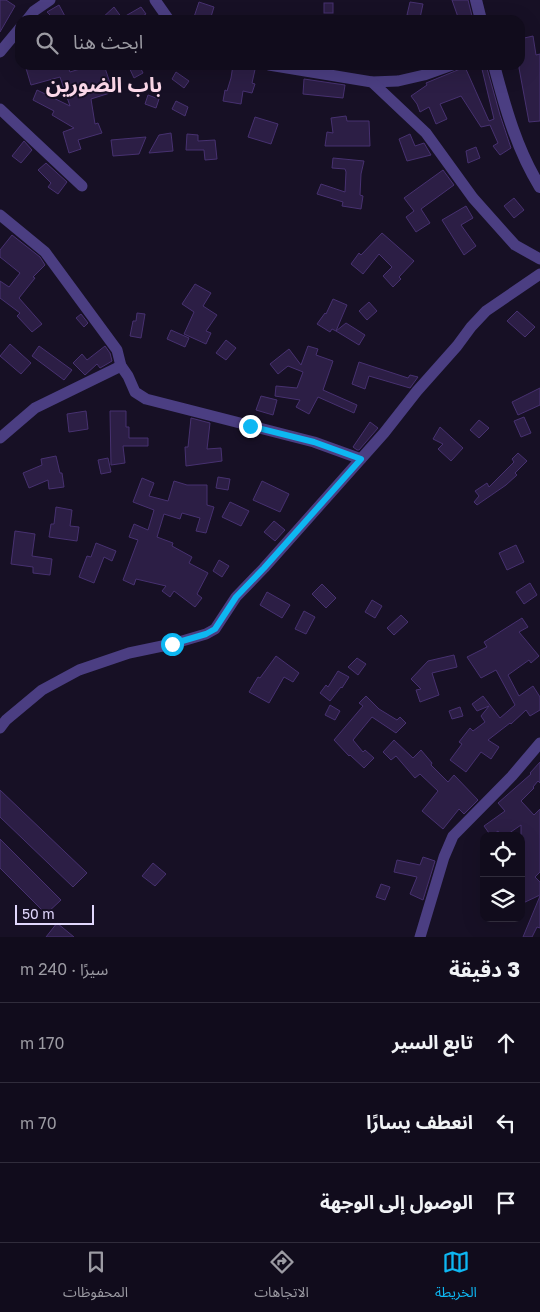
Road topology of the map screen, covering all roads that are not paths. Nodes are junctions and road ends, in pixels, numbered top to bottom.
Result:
1 (50, 0) edge
2 (155, 0) edge
3 (476, 0) edge
4 (31, 15) edge
5 (166, 15) edge
6 (480, 15) edge
7 (15, 34) edge
8 (0, 52) edge
9 (299, 70) edge
10 (439, 70) edge
11 (495, 70) edge
12 (372, 82) junction
13 (0, 109) edge
14 (82, 186) dead end
15 (540, 187) edge
16 (0, 215) edge
17 (540, 259) edge
18 (540, 274) edge
19 (121, 366) junction
20 (0, 438) edge
21 (361, 459) junction
22 (0, 728) edge
23 (540, 742) edge
24 (420, 937) edge

1 - 4 street
2 - 5 street
3 - 6 street
7 - 8 street
9 - 12 street
10 - 12 street
11 - 15 street
12 - 17 street
13 - 14 street
16 - 19 street
18 - 21 street
19 - 20 street
19 - 21 street
21 - 22 street
23 - 24 street

